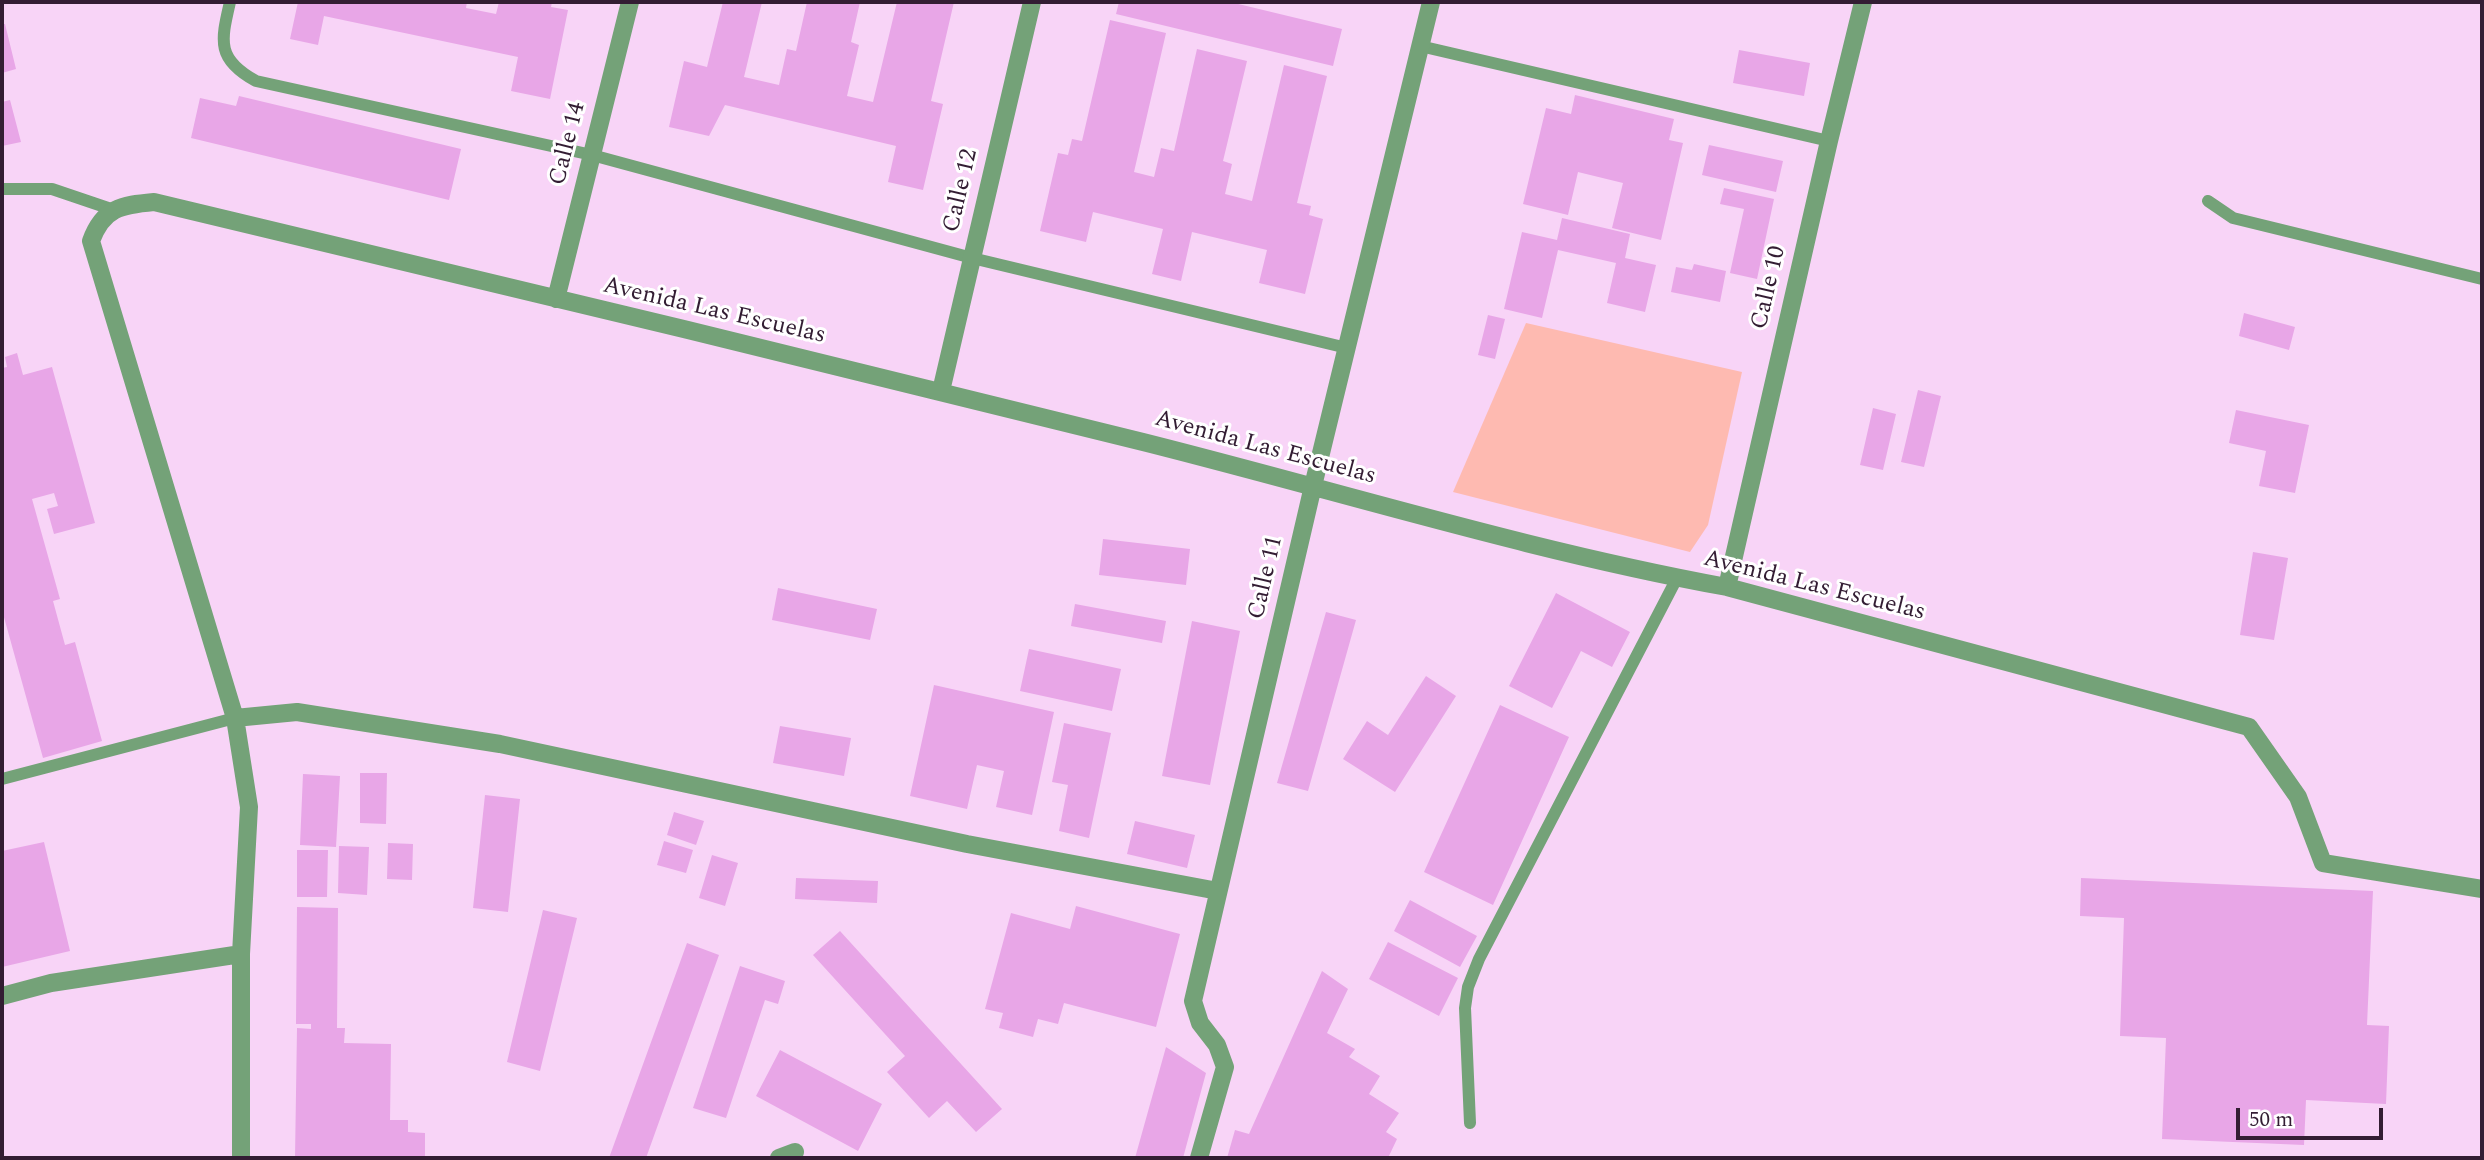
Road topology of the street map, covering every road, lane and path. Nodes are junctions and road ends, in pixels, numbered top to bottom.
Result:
1 (230, 2) edge
2 (630, 2) edge
3 (1032, 2) edge
4 (1431, 2) edge
5 (1863, 2) edge
6 (1420, 46) junction
7 (1829, 141) junction
8 (592, 155) junction
9 (2, 190) edge
10 (2207, 201) dead end
11 (114, 210) junction
12 (972, 258) junction
13 (2482, 279) edge
14 (556, 299) junction
15 (1347, 348) junction
16 (941, 391) junction
17 (1313, 486) junction
18 (1677, 578) junction
19 (1727, 587) junction
20 (235, 718) junction
21 (2, 779) edge
22 (2482, 889) edge
23 (1218, 891) junction
24 (241, 954) junction
25 (2, 996) edge
26 (1470, 1123) dead end
27 (241, 1158) edge
28 (1199, 1158) edge

1 - 8 lane
2 - 8 street, Calle 14
3 - 12 street, Calle 12
4 - 6 street, Calle 11
5 - 7 street, Calle 10
6 - 7 lane
6 - 15 street, Calle 11
7 - 19 street, Calle 10
8 - 12 lane
8 - 14 street, Calle 14
9 - 11 lane
10 - 13 lane
11 - 14 street, Avenida Las Escuelas
11 - 20 street
12 - 15 lane
12 - 16 street, Calle 12
14 - 16 street, Avenida Las Escuelas
15 - 17 street, Calle 11
16 - 17 street, Avenida Las Escuelas
17 - 18 street, Avenida Las Escuelas
17 - 23 street, Calle 11
18 - 19 street, Avenida Las Escuelas
18 - 26 lane
19 - 22 street, Avenida Las Escuelas
20 - 21 lane
20 - 23 street
20 - 24 street
23 - 28 street, Calle 11
24 - 25 street
24 - 27 street

